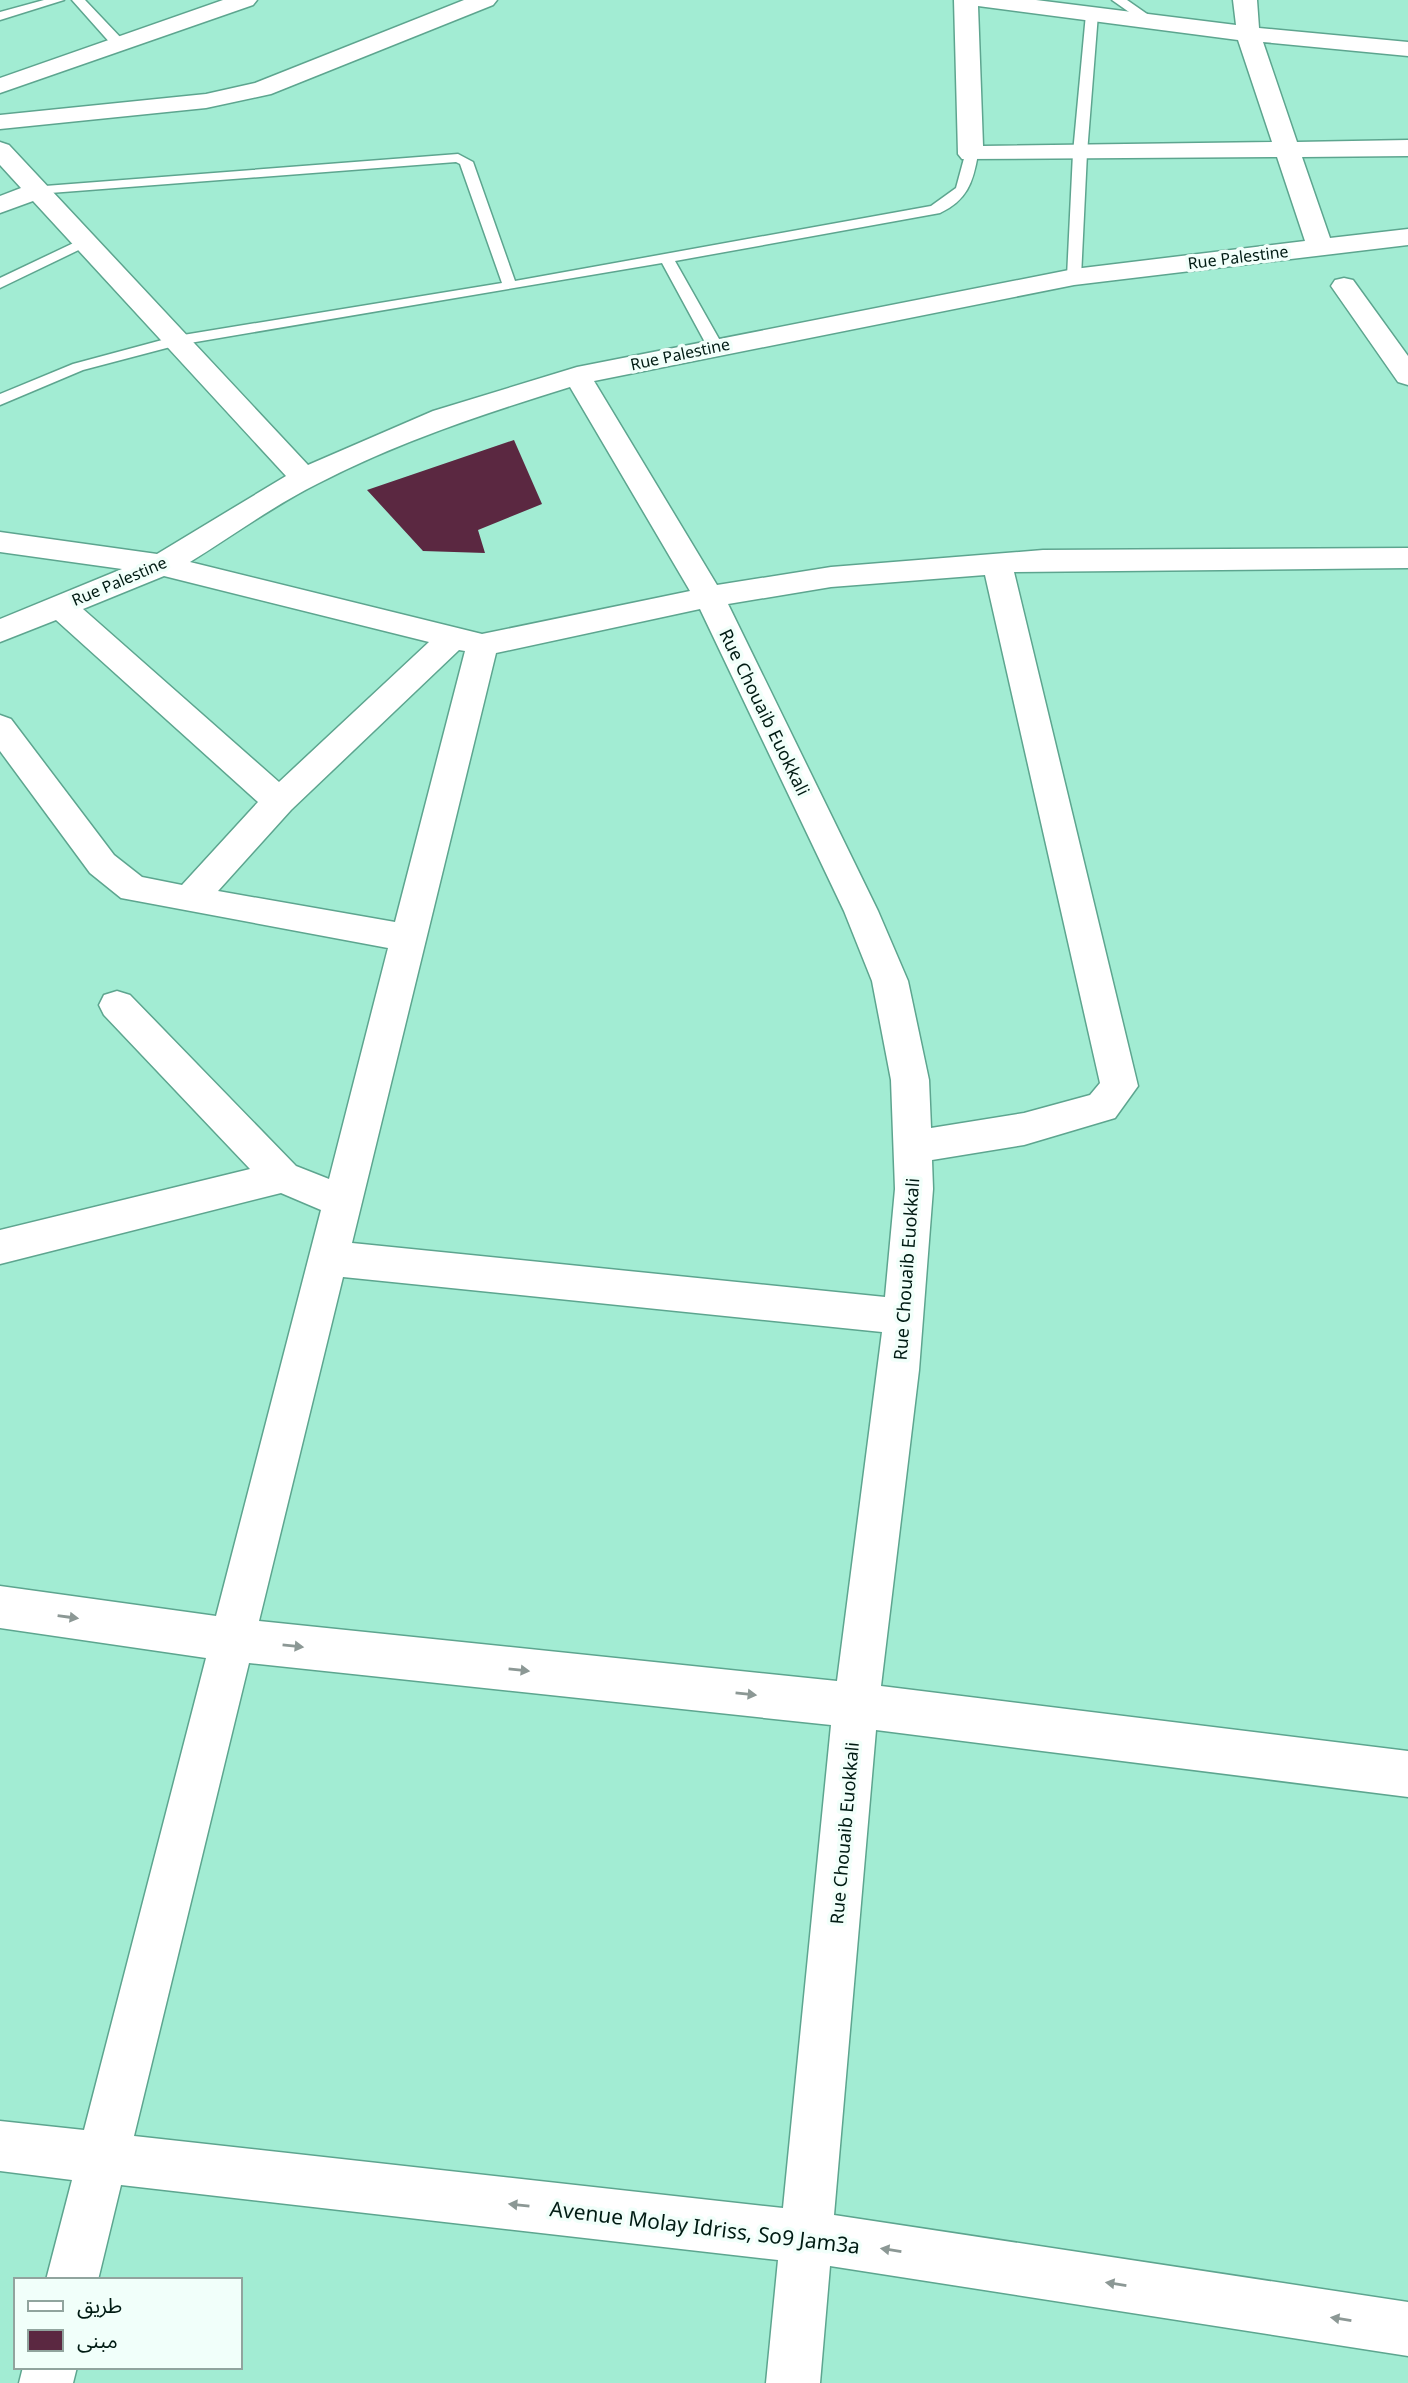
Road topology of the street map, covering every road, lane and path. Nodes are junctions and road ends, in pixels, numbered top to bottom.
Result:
1 (58, 0) edge
2 (78, 0) edge
3 (245, 0) edge
4 (485, 0) edge
5 (966, 0) edge
6 (981, 0) edge
7 (1118, 0) edge
8 (1245, 0) edge
9 (1092, 14) junction
10 (0, 16) edge
11 (1154, 23) junction
12 (1248, 34) junction
13 (117, 42) junction
14 (1408, 49) edge
15 (0, 86) edge
16 (0, 122) edge
17 (1284, 148) junction
18 (1408, 148) edge
19 (0, 150) edge
20 (971, 153) junction
21 (1080, 153) junction
22 (37, 190) junction
23 (0, 205) edge
24 (1408, 237) edge
25 (84, 242) junction
26 (1320, 247) junction
27 (666, 257) junction
28 (1074, 277) junction
29 (0, 284) edge
30 (510, 286) junction
31 (1344, 286) dead end
32 (177, 341) junction
33 (715, 346) junction
34 (577, 376) junction
35 (1408, 376) edge
36 (0, 400) edge
37 (304, 478) junction
38 (0, 542) edge
39 (1408, 558) edge
40 (997, 563) junction
41 (162, 565) junction
42 (709, 597) junction
43 (60, 606) junction
44 (0, 631) edge
45 (468, 641) junction
46 (0, 727) edge
47 (279, 801) junction
48 (190, 899) junction
49 (408, 938) junction
50 (117, 1005) dead end
51 (912, 1147) junction
52 (282, 1177) junction
53 (342, 1201) junction
54 (0, 1247) edge
55 (328, 1258) junction
56 (904, 1316) junction
57 (0, 1607) edge
58 (232, 1640) junction
59 (856, 1705) junction
60 (1408, 1774) edge
61 (0, 2146) edge
62 (102, 2158) junction
63 (808, 2237) junction
64 (72, 2278) edge
65 (1408, 2329) edge
66 (793, 2383) edge

1 - 10 lane
2 - 13 lane
3 - 13 street
4 - 16 street
5 - 20 street
6 - 9 street
7 - 11 lane
8 - 12 street
9 - 11 street
9 - 21 lane
11 - 12 street
12 - 14 street
12 - 17 street
13 - 15 street
17 - 18 street
17 - 21 street
17 - 26 street
19 - 22 street
20 - 21 street
20 - 27 lane
21 - 28 lane
22 - 23 street
22 - 25 street
22 - 30 lane
24 - 26 street, Rue Palestine
25 - 29 lane
25 - 32 street
26 - 28 street, Rue Palestine
27 - 30 lane
27 - 33 lane
28 - 33 street, Rue Palestine
30 - 32 lane
31 - 35 street
32 - 36 lane
32 - 37 street
33 - 34 street, Rue Palestine
34 - 37 street, Rue Palestine
34 - 42 street, Rue Chouaib Euokkali
37 - 41 street, Rue Palestine
38 - 41 street
39 - 40 street
40 - 42 street
40 - 51 street
41 - 43 street, Rue Palestine
41 - 45 street
42 - 45 street
42 - 51 street, Rue Chouaib Euokkali
43 - 44 street, Rue Palestine
43 - 47 street
45 - 47 street
45 - 49 street
46 - 48 street
47 - 48 street
48 - 49 street
49 - 53 street
50 - 52 street
51 - 56 street, Rue Chouaib Euokkali
52 - 53 street
52 - 54 street
53 - 55 street
55 - 56 street
55 - 58 street
56 - 59 street, Rue Chouaib Euokkali
57 -> 58 street
58 -> 59 street
58 - 62 street
59 - 60 street
59 - 63 street, Rue Chouaib Euokkali
61 - 62 street, Avenue Molay Idriss, So9 Jam3a
63 -> 62 street, Avenue Molay Idriss, So9 Jam3a
62 - 64 street
65 -> 63 street, Avenue Molay Idriss, So9 Jam3a
63 - 66 street, Rue Chouaib Euokkali

